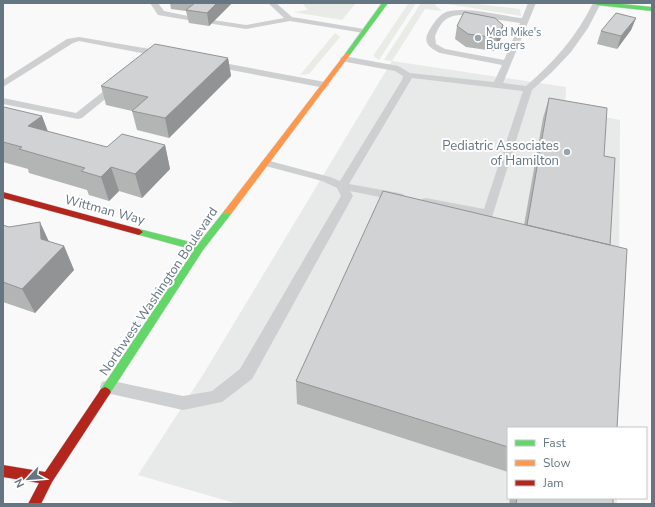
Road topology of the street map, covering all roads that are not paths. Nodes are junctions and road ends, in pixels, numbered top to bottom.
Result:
1 (154, 3) edge
2 (272, 3) edge
3 (385, 3) edge
4 (532, 3) edge
5 (597, 3) edge
6 (652, 9) edge
7 (193, 19) edge
8 (290, 19) junction
9 (524, 21) junction
10 (212, 22) edge
11 (364, 31) junction
12 (158, 54) junction
13 (173, 56) edge
14 (344, 59) junction
15 (203, 62) edge
16 (145, 63) edge
17 (507, 63) junction
18 (408, 75) junction
19 (127, 77) edge
20 (3, 84) edge
21 (325, 85) junction
22 (497, 86) junction
23 (528, 89) junction
24 (3, 101) edge
25 (266, 163) junction
26 (342, 186) junction
27 (3, 195) edge
28 (200, 248) junction
29 (108, 387) junction
30 (3, 471) edge
31 (48, 478) junction
32 (34, 504) edge

1 - 7 lane
2 - 8 lane
3 - 11 main road, Northwest Washington Boulevard
4 - 9 lane
5 - 6 main road
5 - 23 lane
8 - 10 lane
8 - 11 lane
9 - 17 lane
9 - 17 lane
11 - 14 main road, Northwest Washington Boulevard
12 - 13 lane
12 - 16 lane
12 - 20 lane
14 - 18 lane
14 - 21 main road, Northwest Washington Boulevard
15 - 21 lane
17 - 22 lane
18 - 22 lane
18 - 26 lane
19 - 24 lane
21 - 25 main road, Northwest Washington Boulevard
22 - 23 lane
23 - 26 lane
25 - 26 lane
25 - 28 main road, Northwest Washington Boulevard
26 - 29 lane
27 - 28 main road, Wittman Way
28 - 29 main road, Northwest Washington Boulevard
29 - 31 main road, Northwest Washington Boulevard
30 - 31 main road
31 - 32 main road, Northwest Washington Boulevard

